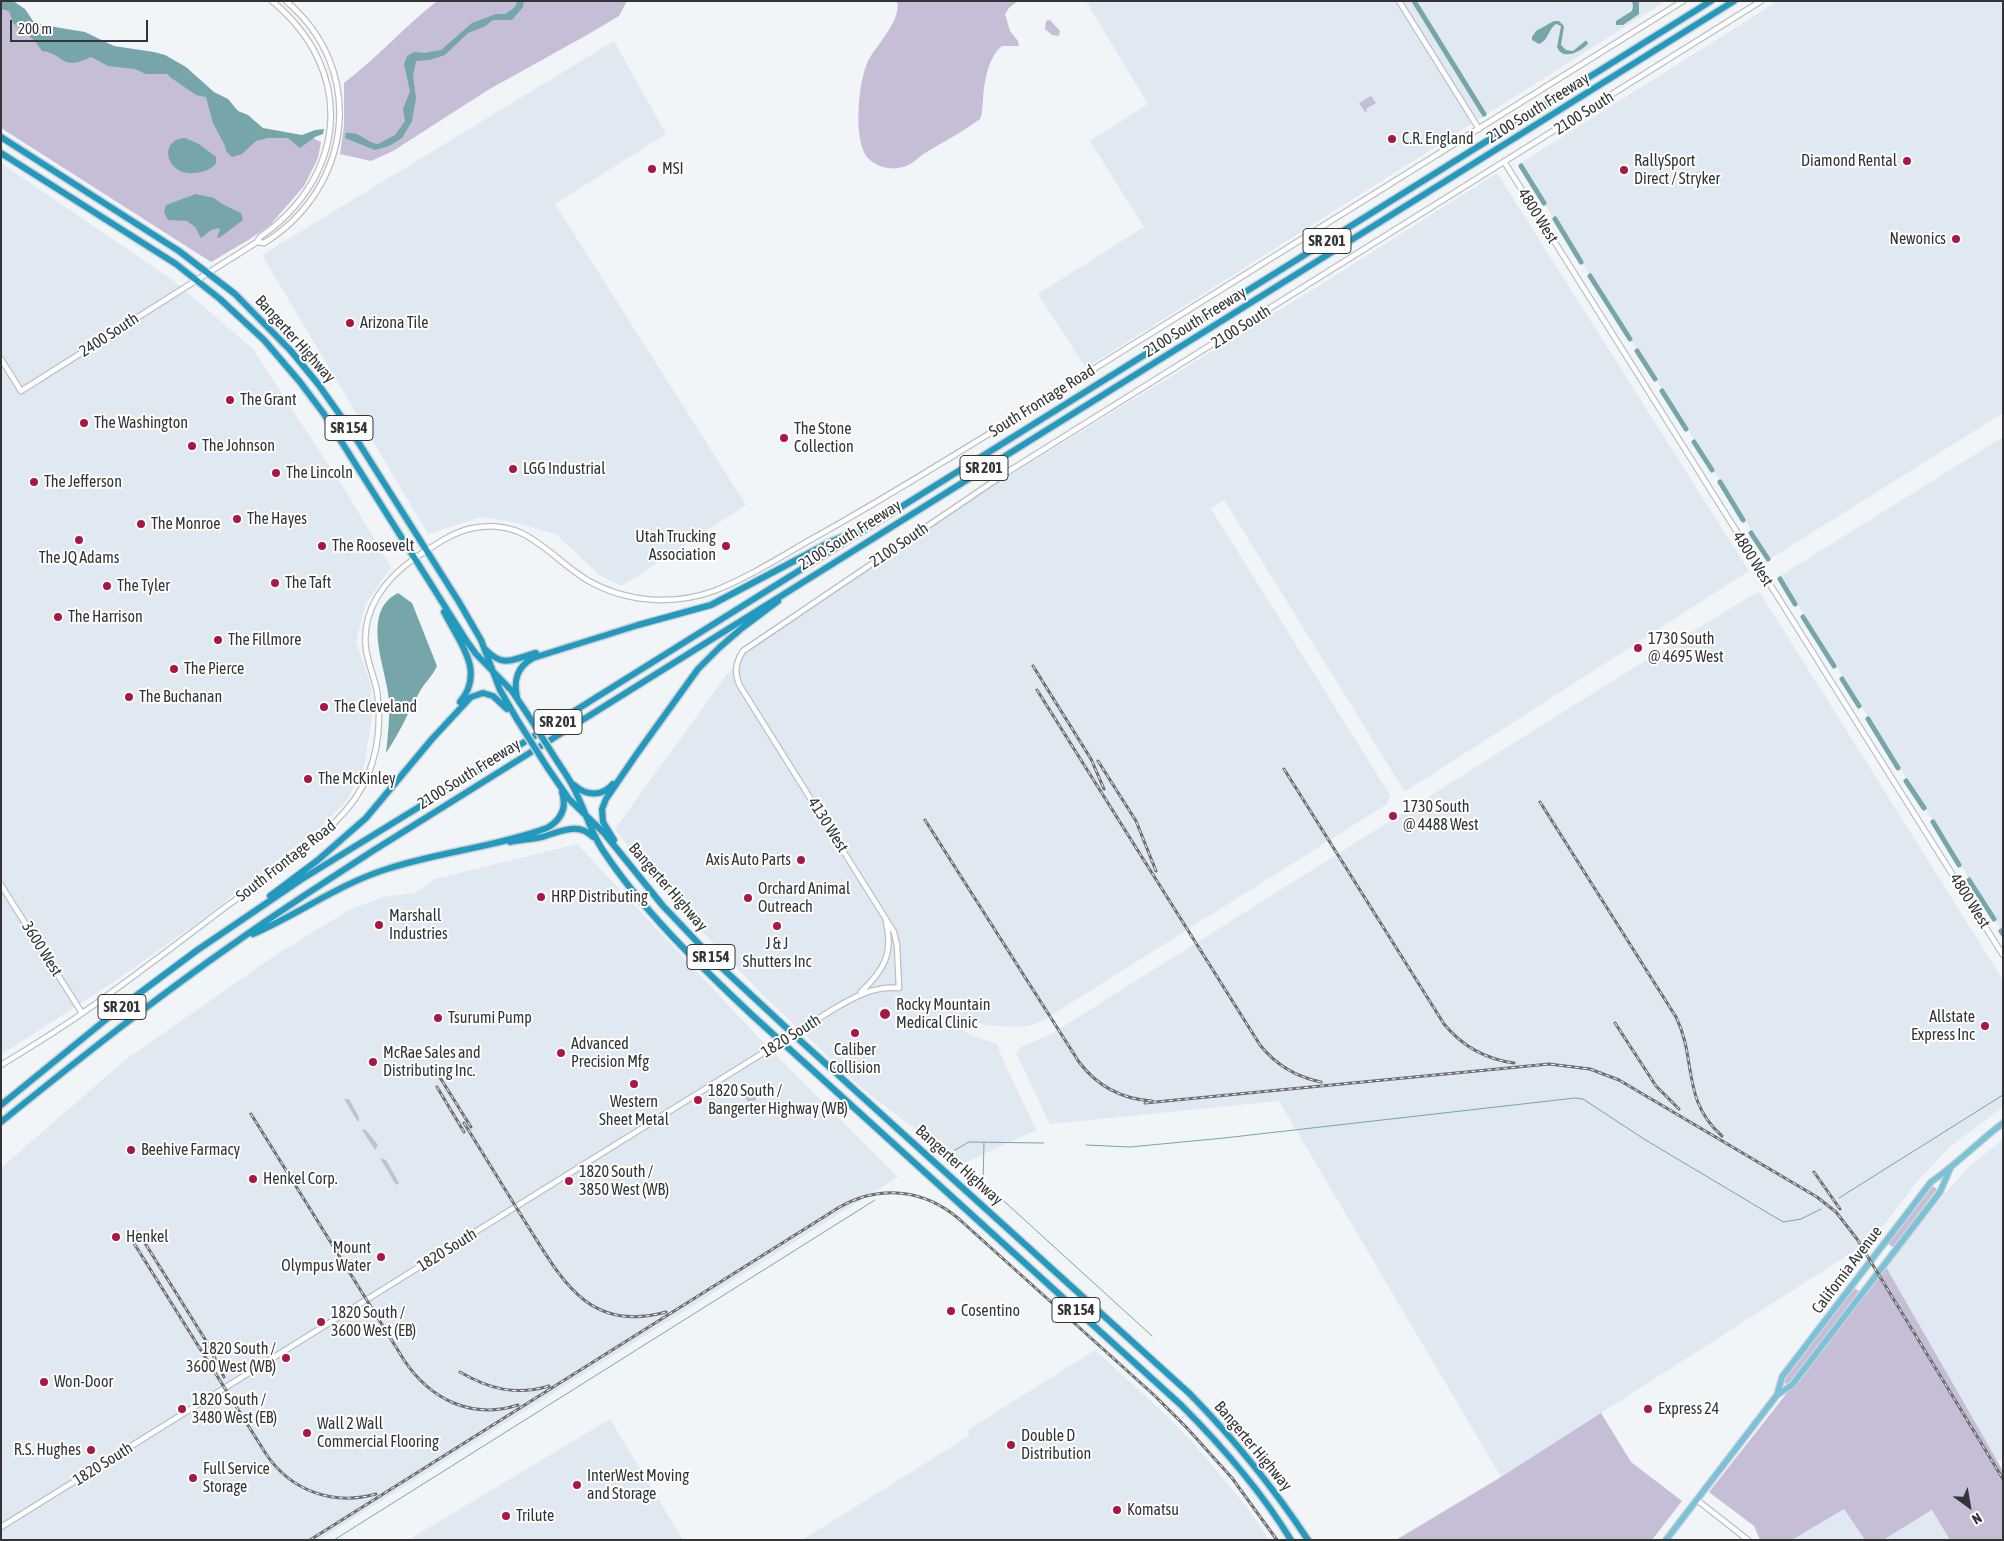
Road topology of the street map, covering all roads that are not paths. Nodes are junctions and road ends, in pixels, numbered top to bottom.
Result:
1 (272, 1) edge
2 (286, 1) edge
3 (1399, 1) edge
4 (1683, 1) edge
5 (1711, 1) edge
6 (1734, 1) edge
7 (1761, 1) edge
8 (1479, 129) junction
9 (1, 137) edge
10 (1, 153) edge
11 (1505, 163) junction
12 (258, 242) junction
13 (208, 273) junction
14 (197, 280) junction
15 (1, 359) edge
16 (890, 526) junction
17 (867, 528) junction
18 (427, 551) junction
19 (414, 559) junction
20 (424, 576) junction
21 (613, 634) junction
22 (484, 648) junction
23 (735, 669) joint
24 (493, 671) junction
25 (518, 698) junction
26 (518, 721) junction
27 (432, 739) junction
28 (636, 755) junction
29 (571, 782) junction
30 (560, 788) junction
31 (586, 816) junction
32 (598, 842) junction
33 (482, 846) junction
34 (624, 859) junction
35 (1, 885) edge
36 (884, 914) junction
37 (248, 915) junction
38 (238, 940) junction
39 (2003, 955) edge
40 (899, 988) joint
41 (858, 995) junction
42 (82, 1013) junction
43 (793, 1034) junction
44 (782, 1042) junction
45 (1, 1065) edge
46 (1, 1104) edge
47 (1, 1122) edge
48 (2003, 1123) edge
49 (1950, 1169) junction
50 (1777, 1395) junction
51 (1697, 1500) junction
52 (1, 1528) edge
53 (1291, 1540) edge
54 (1308, 1540) edge
55 (1666, 1540) edge
56 (1748, 1540) edge

1 - 12 street
2 - 12 street
3 - 8 street
4 - 8 street, South Frontage Road
5 - 17 highway, 2100 South Freeway / SR 201
6 - 16 highway, 2100 South Freeway / SR 201
7 - 11 street, 2100 South
8 - 18 street, South Frontage Road
9 - 13 highway, Bangerter Highway / SR 154
10 - 14 highway, Bangerter Highway / SR 154
11 - 23 street, 2100 South
11 - 39 street, 4800 West
12 - 13 street, 2400 South
13 - 14 street, 2400 South
13 - 18 highway, Bangerter Highway / SR 154
14 - 15 street, 2400 South
14 - 19 highway, Bangerter Highway / SR 154
16 - 28 highway
16 - 38 highway, 2100 South Freeway / SR 201
17 - 21 highway
17 - 37 highway, 2100 South Freeway / SR 201
18 - 19 street, South Frontage Road
18 - 22 highway, Bangerter Highway / SR 154
19 - 20 highway, Bangerter Highway / SR 154
19 - 42 street, South Frontage Road
20 - 24 highway, Bangerter Highway / SR 154
20 - 27 highway
21 - 22 highway
21 - 25 highway
22 - 24 highway, Bangerter Highway / SR 154
23 - 36 street, 4130 West
24 - 25 highway, Bangerter Highway / SR 154
24 - 26 highway, Bangerter Highway / SR 154
25 - 29 highway, Bangerter Highway / SR 154, bridge
26 - 27 highway
26 - 30 highway, Bangerter Highway / SR 154, bridge
27 - 37 highway
28 - 29 highway
28 - 34 highway
29 - 31 highway, Bangerter Highway / SR 154
30 - 31 highway, Bangerter Highway / SR 154
30 - 33 highway
31 - 32 highway, Bangerter Highway / SR 154
31 - 34 highway, Bangerter Highway / SR 154
32 - 33 highway
32 - 44 highway, Bangerter Highway / SR 154
33 - 38 highway
34 - 43 highway, Bangerter Highway / SR 154
35 - 42 street, 3600 West
36 - 40 street, 4130 West
36 - 41 street
37 - 46 highway, 2100 South Freeway / SR 201
38 - 47 highway, 2100 South Freeway / SR 201
40 - 41 street, 1820 South
41 - 43 street, 1820 South
42 - 45 street, South Frontage Road
43 - 44 street, 1820 South
43 - 54 highway, Bangerter Highway / SR 154
44 - 52 street, 1820 South
44 - 53 highway, Bangerter Highway / SR 154
48 - 49 main road, California Avenue
49 - 50 main road, California Avenue
49 - 50 main road, California Avenue
50 - 51 main road, California Avenue
51 - 55 main road, California Avenue
51 - 56 street

